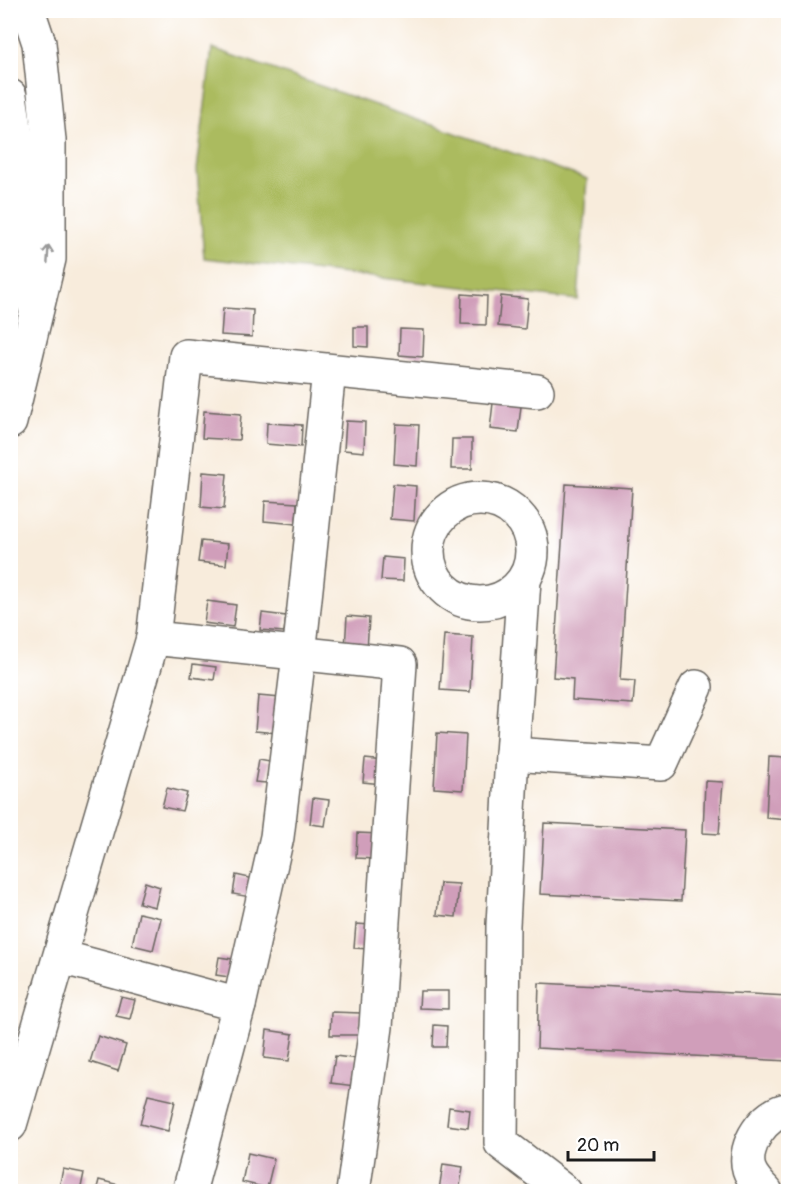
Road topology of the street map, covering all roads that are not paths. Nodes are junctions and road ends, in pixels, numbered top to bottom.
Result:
1 (28, 10) edge
2 (38, 10) edge
3 (39, 43) junction
4 (10, 96) edge
5 (35, 311) junction
6 (329, 371) junction
7 (537, 391) dead end
8 (10, 422) edge
9 (524, 580) dead end
10 (153, 638) junction
11 (299, 655) junction
12 (696, 687) dead end
13 (512, 754) junction
14 (61, 957) junction
15 (239, 1005) junction
16 (789, 1110) edge
17 (10, 1125) edge
18 (189, 1191) edge
19 (353, 1191) edge
20 (565, 1191) edge
21 (766, 1191) edge

1 - 3 street
2 - 3 street
5 -> 3 street
4 - 5 street
5 - 8 street
6 - 7 street
6 - 10 street
6 - 11 street
9 - 13 street
10 - 11 street
10 - 14 street
11 - 15 street
11 - 19 street
12 - 13 street
13 - 20 street
14 - 15 street
14 - 17 street
15 - 18 street
16 - 21 street

